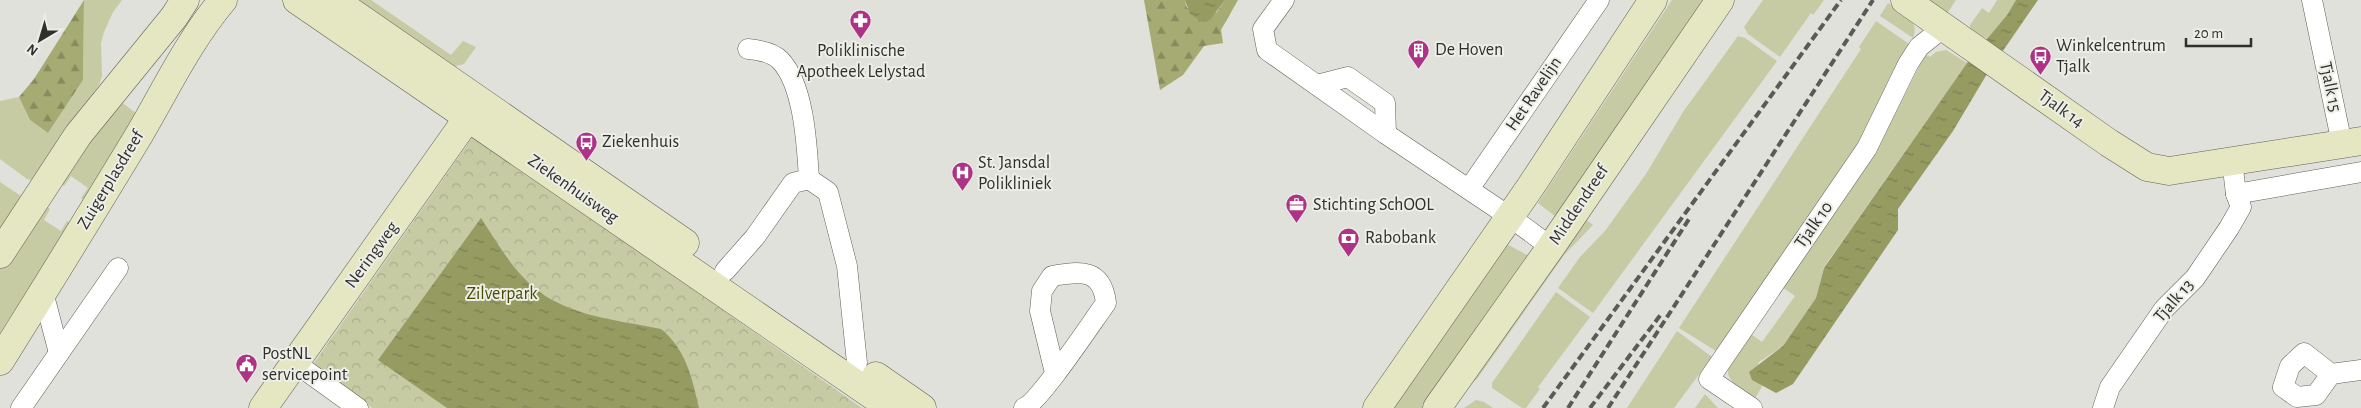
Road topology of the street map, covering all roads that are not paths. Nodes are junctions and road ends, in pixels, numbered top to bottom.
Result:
1 (184, 0) edge
2 (223, 0) edge
3 (297, 0) edge
4 (334, 0) edge
5 (1284, 0) edge
6 (1599, 0) edge
7 (1653, 0) edge
8 (1720, 0) edge
9 (1905, 0) edge
10 (2312, 0) edge
11 (1944, 27) junction
12 (748, 49) dead end
13 (474, 110) junction
14 (2352, 142) edge
15 (2232, 160) junction
16 (2361, 172) edge
17 (809, 179) junction
18 (1469, 189) junction
19 (2236, 194) junction
20 (1510, 217) junction
21 (1551, 247) junction
22 (0, 254) edge
23 (118, 268) dead end
24 (725, 271) junction
25 (43, 292) junction
26 (59, 353) junction
27 (0, 361) edge
28 (294, 362) junction
29 (2361, 370) edge
30 (853, 371) junction
31 (1055, 373) junction
32 (2331, 374) dead end
33 (21, 408) edge
34 (263, 408) edge
35 (358, 408) edge
36 (891, 408) edge
37 (922, 408) edge
38 (1024, 408) edge
39 (1377, 408) edge
40 (1436, 408) edge
41 (1752, 408) edge
42 (2103, 408) edge

1 - 22 street
2 - 25 street, Zuigerplasdreef
3 - 13 street, Ziekenhuisweg
4 - 13 street, Ziekenhuisweg
5 - 18 street
6 - 18 street, Het Ravelijn
7 - 20 street
8 - 21 street, Middendreef
9 - 11 street, Tjalk 14
10 - 14 street, Tjalk 15
11 - 15 street, Tjalk 14
11 - 41 street, Tjalk 10
12 - 17 street
13 - 24 street, Ziekenhuisweg
13 - 28 street, Neringweg
13 - 30 street, Ziekenhuisweg
14 - 15 street, Tjalk 14
15 - 19 street
16 - 19 street
17 - 24 street
17 - 30 street
18 - 20 street
19 - 42 street, Tjalk 13
20 - 21 street
20 - 39 street
21 - 40 street, Middendreef
23 - 26 street
24 - 30 street, Ziekenhuisweg
25 - 26 street
25 - 27 street, Zuigerplasdreef
26 - 33 street
28 - 34 street, Neringweg
28 - 35 street
29 - 32 street
30 - 36 street, Ziekenhuisweg
30 - 37 street, Ziekenhuisweg
31 - 31 street
31 - 38 street

